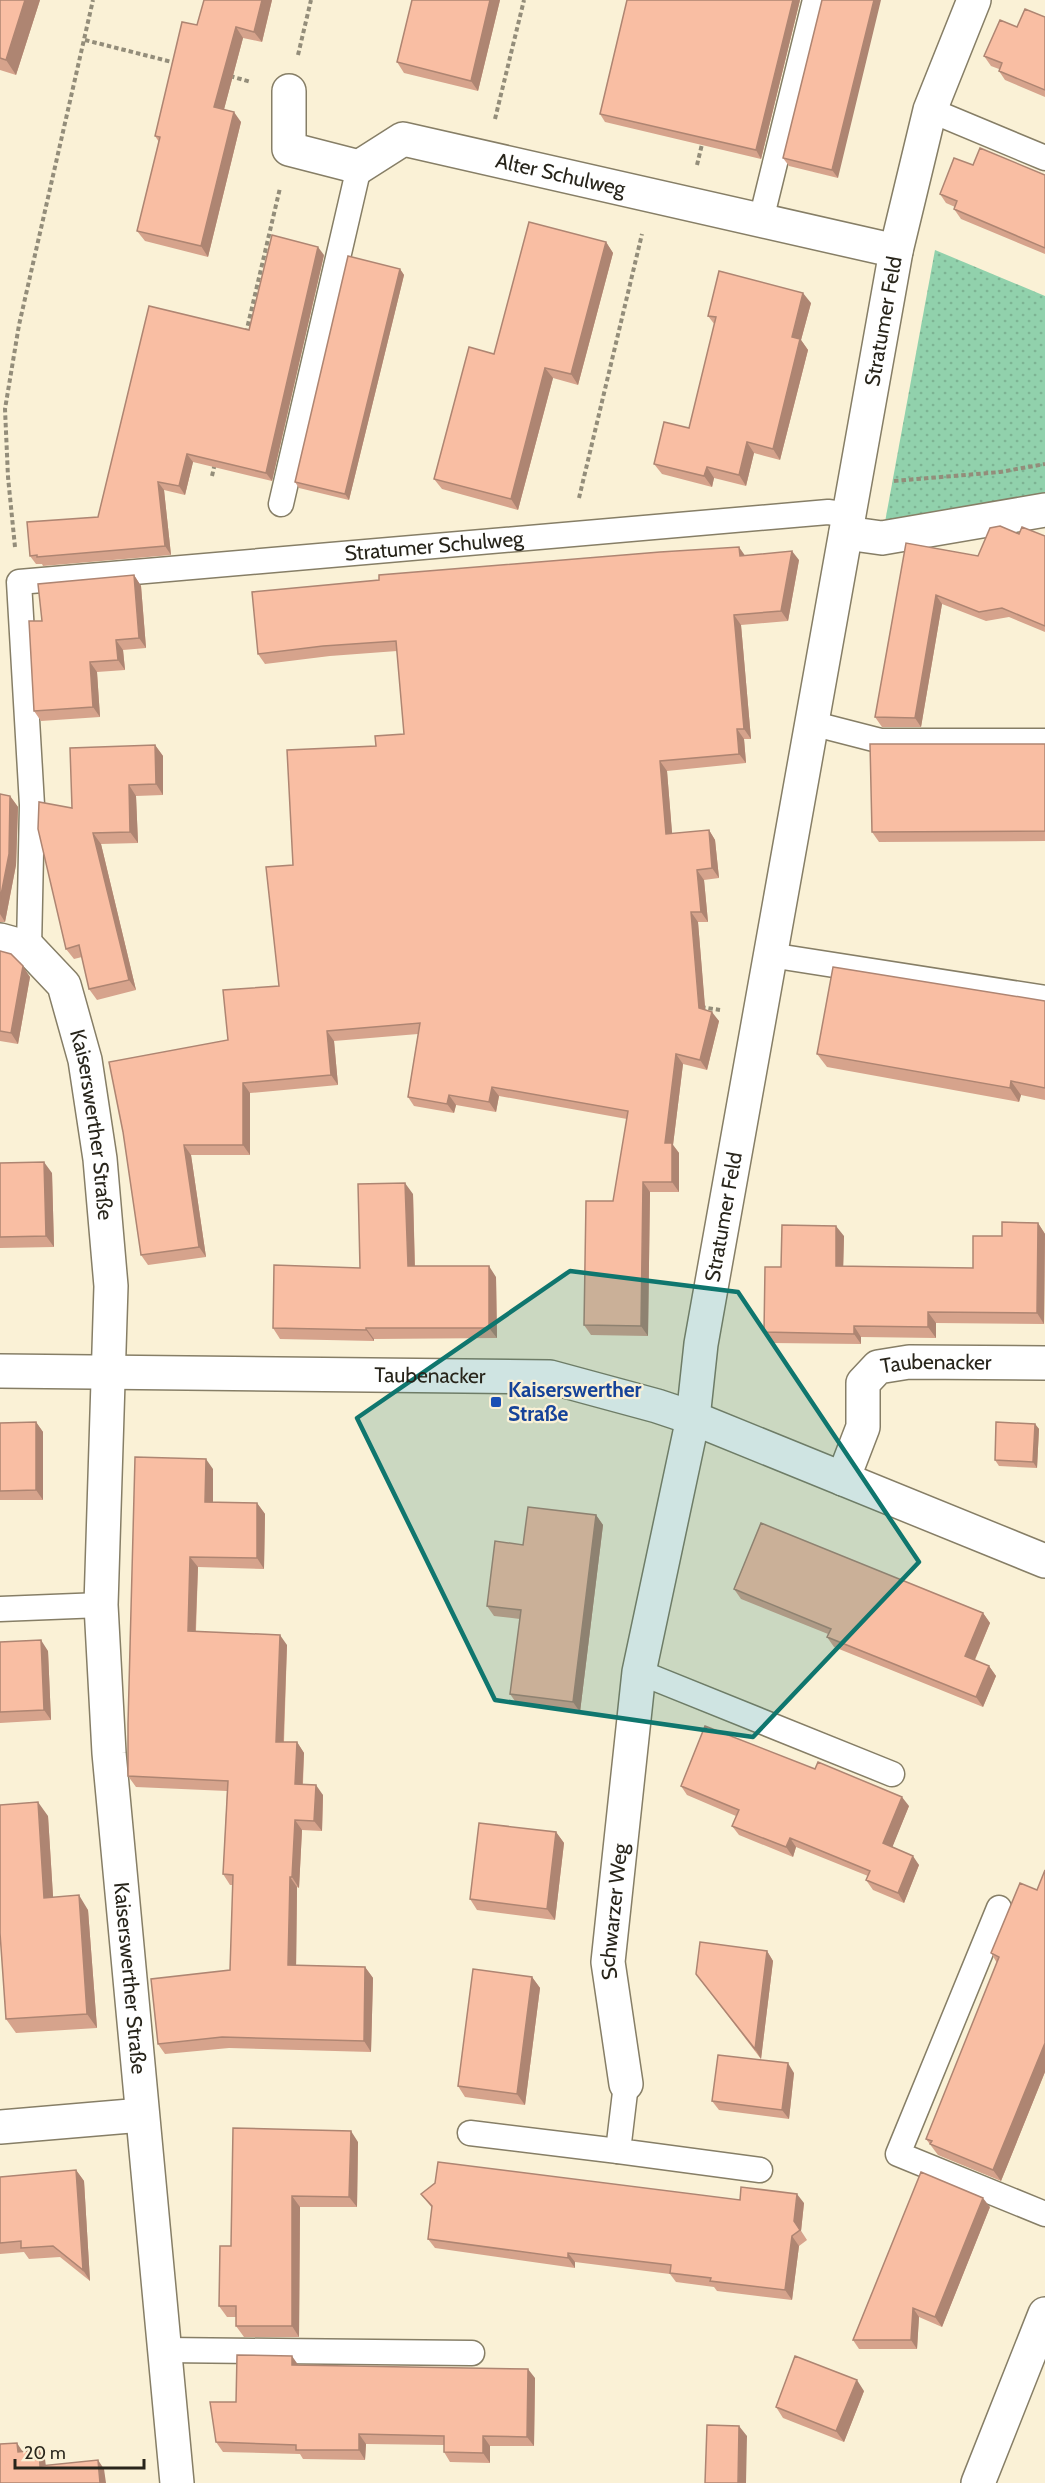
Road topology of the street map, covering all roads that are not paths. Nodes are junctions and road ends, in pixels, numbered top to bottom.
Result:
1 (815, 0) edge
2 (974, 0) edge
3 (289, 91) road end
4 (930, 110) junction
5 (1045, 158) edge
6 (359, 167) junction
7 (761, 220) junction
8 (896, 251) junction
9 (281, 504) dead end
10 (1045, 510) edge
11 (850, 514) junction
12 (19, 582) joint
13 (812, 723) junction
14 (1045, 741) edge
15 (14, 944) edge
16 (770, 955) junction
17 (1045, 998) edge
18 (1045, 1363) edge
19 (109, 1370) junction
20 (0, 1371) edge
21 (693, 1418) junction
22 (843, 1479) junction
23 (1045, 1560) edge
24 (101, 1605) junction
25 (0, 1609) edge
26 (639, 1672) junction
27 (892, 1774) dead end
28 (999, 1908) dead end
29 (626, 2084) joint
30 (142, 2115) junction
31 (0, 2127) edge
32 (470, 2133) dead end
33 (618, 2151) junction
34 (760, 2170) dead end
35 (1045, 2214) edge
36 (1045, 2314) edge
37 (165, 2350) junction
38 (472, 2354) dead end
39 (177, 2483) edge
40 (978, 2483) edge

1 - 7 lane
2 - 4 street, Stratumer Feld
3 - 6 street
4 - 5 lane
4 - 8 street, Stratumer Feld
6 - 7 street, Alter Schulweg
6 - 9 lane
7 - 8 street, Alter Schulweg
8 - 11 street, Stratumer Feld
10 - 11 street
11 - 12 lane, Stratumer Schulweg
11 - 13 street, Stratumer Feld
12 - 15 lane, Kaiserswerther Straße
13 - 14 lane
13 - 16 street, Stratumer Feld
15 - 19 street, Kaiserswerther Straße
16 - 17 lane
16 - 21 street, Stratumer Feld
18 - 22 street, Taubenacker
19 - 20 street, Taubenacker
19 - 21 street, Taubenacker
19 - 24 street, Kaiserswerther Straße
21 - 22 street, Taubenacker
21 - 26 street, Schwarzer Weg
22 - 23 street, Taubenacker
24 - 25 lane
24 - 30 street, Kaiserswerther Straße
26 - 27 lane
26 - 29 street, Schwarzer Weg
28 - 35 lane
29 - 33 lane, Schwarzer Weg
30 - 31 street
30 - 37 street, Kaiserswerther Straße
32 - 33 lane
33 - 34 lane
36 - 40 street
37 - 38 lane
37 - 39 street, Kaiserswerther Straße

